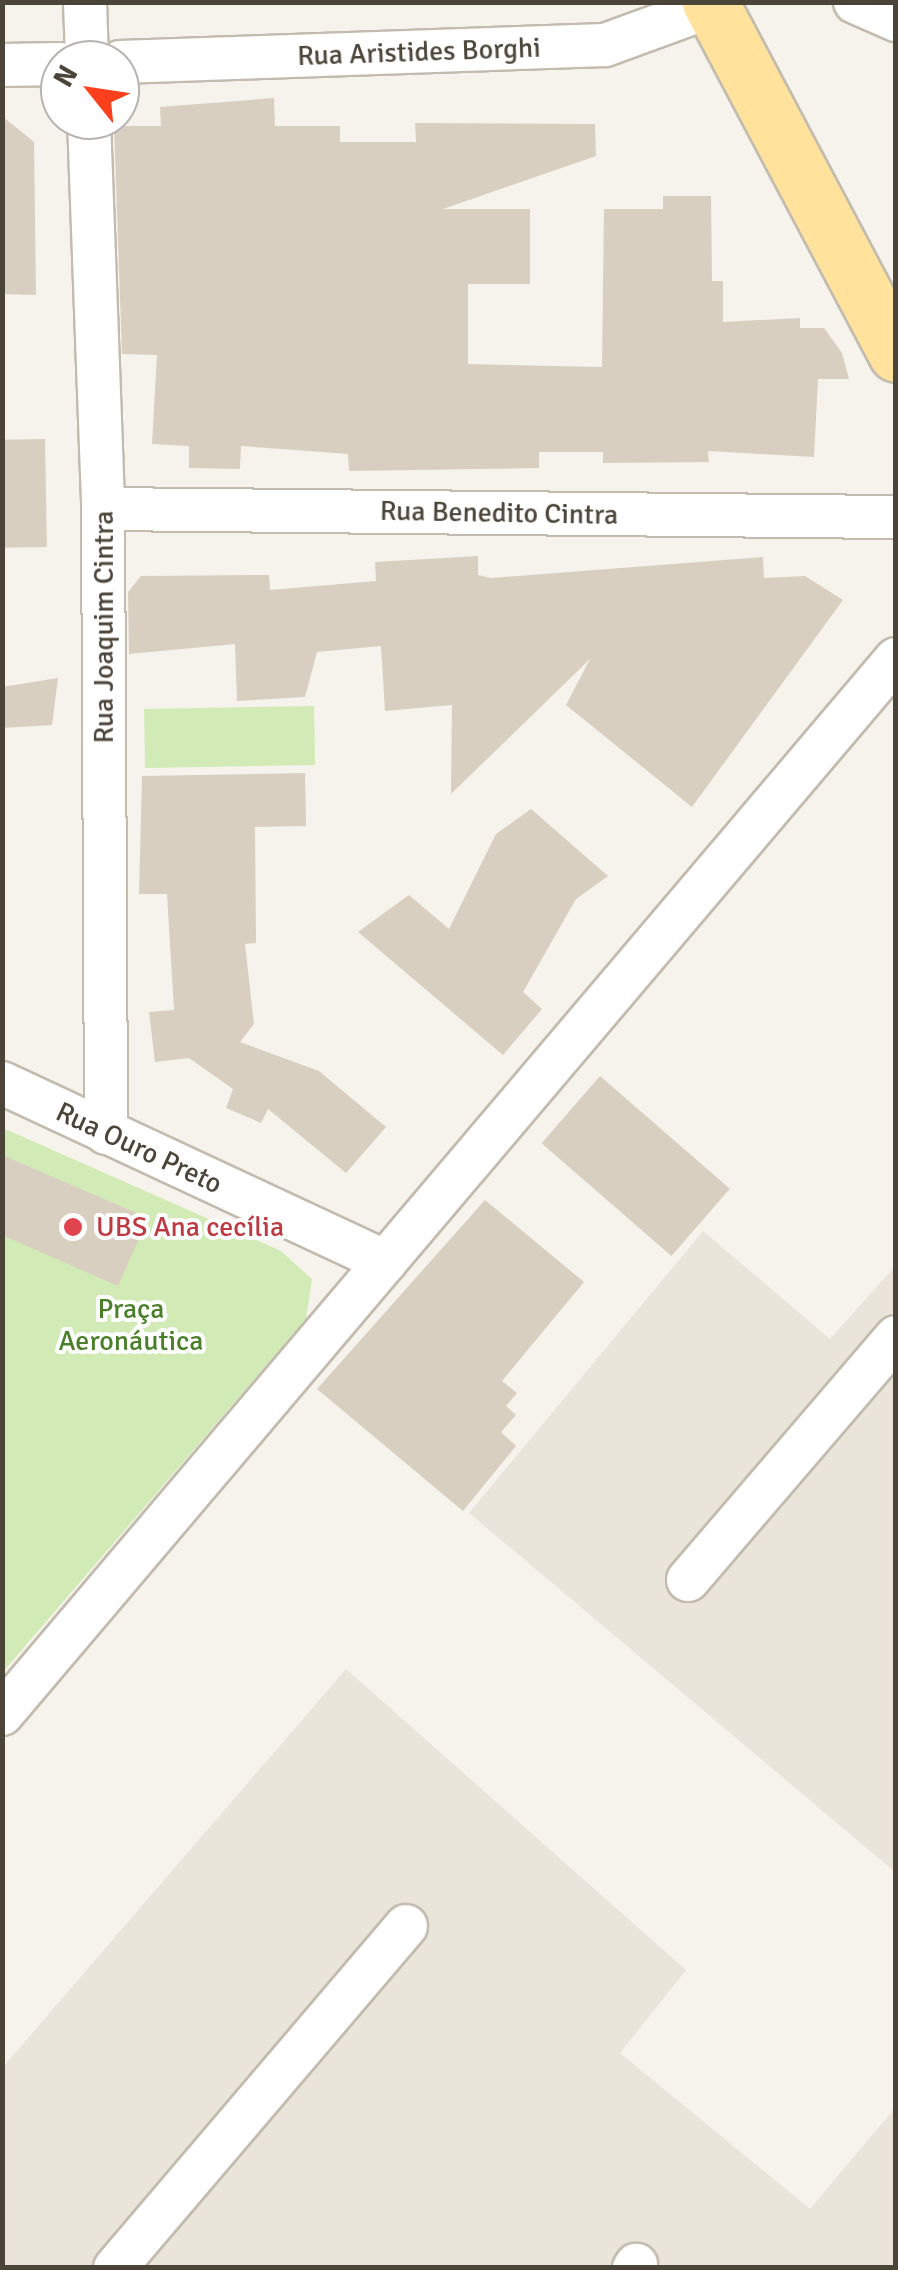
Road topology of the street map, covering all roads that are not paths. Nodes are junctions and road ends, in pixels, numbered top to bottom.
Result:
1 (85, 2) edge
2 (855, 2) edge
3 (711, 4) edge
4 (896, 20) edge
5 (86, 40) edge
6 (140, 61) edge
7 (40, 64) edge
8 (2, 65) edge
9 (90, 140) edge
10 (896, 354) edge
11 (103, 510) junction
12 (896, 517) edge
13 (896, 659) edge
14 (2, 1083) edge
15 (106, 1133) junction
16 (385, 1262) junction
17 (896, 1336) edge
18 (688, 1580) dead end
19 (2, 1714) edge
20 (406, 1926) dead end
21 (115, 2268) edge

1 - 5 street
2 - 4 street
3 - 6 street, Rua Aristides Borghi
3 - 10 main road
7 - 8 street
9 - 11 street, Rua Joaquim Cintra
11 - 12 street, Rua Benedito Cintra
11 - 15 street, Rua Joaquim Cintra
13 - 16 street
14 - 15 street, Rua Ouro Preto
15 - 16 street, Rua Ouro Preto
16 - 19 street
17 - 18 street
20 - 21 street

